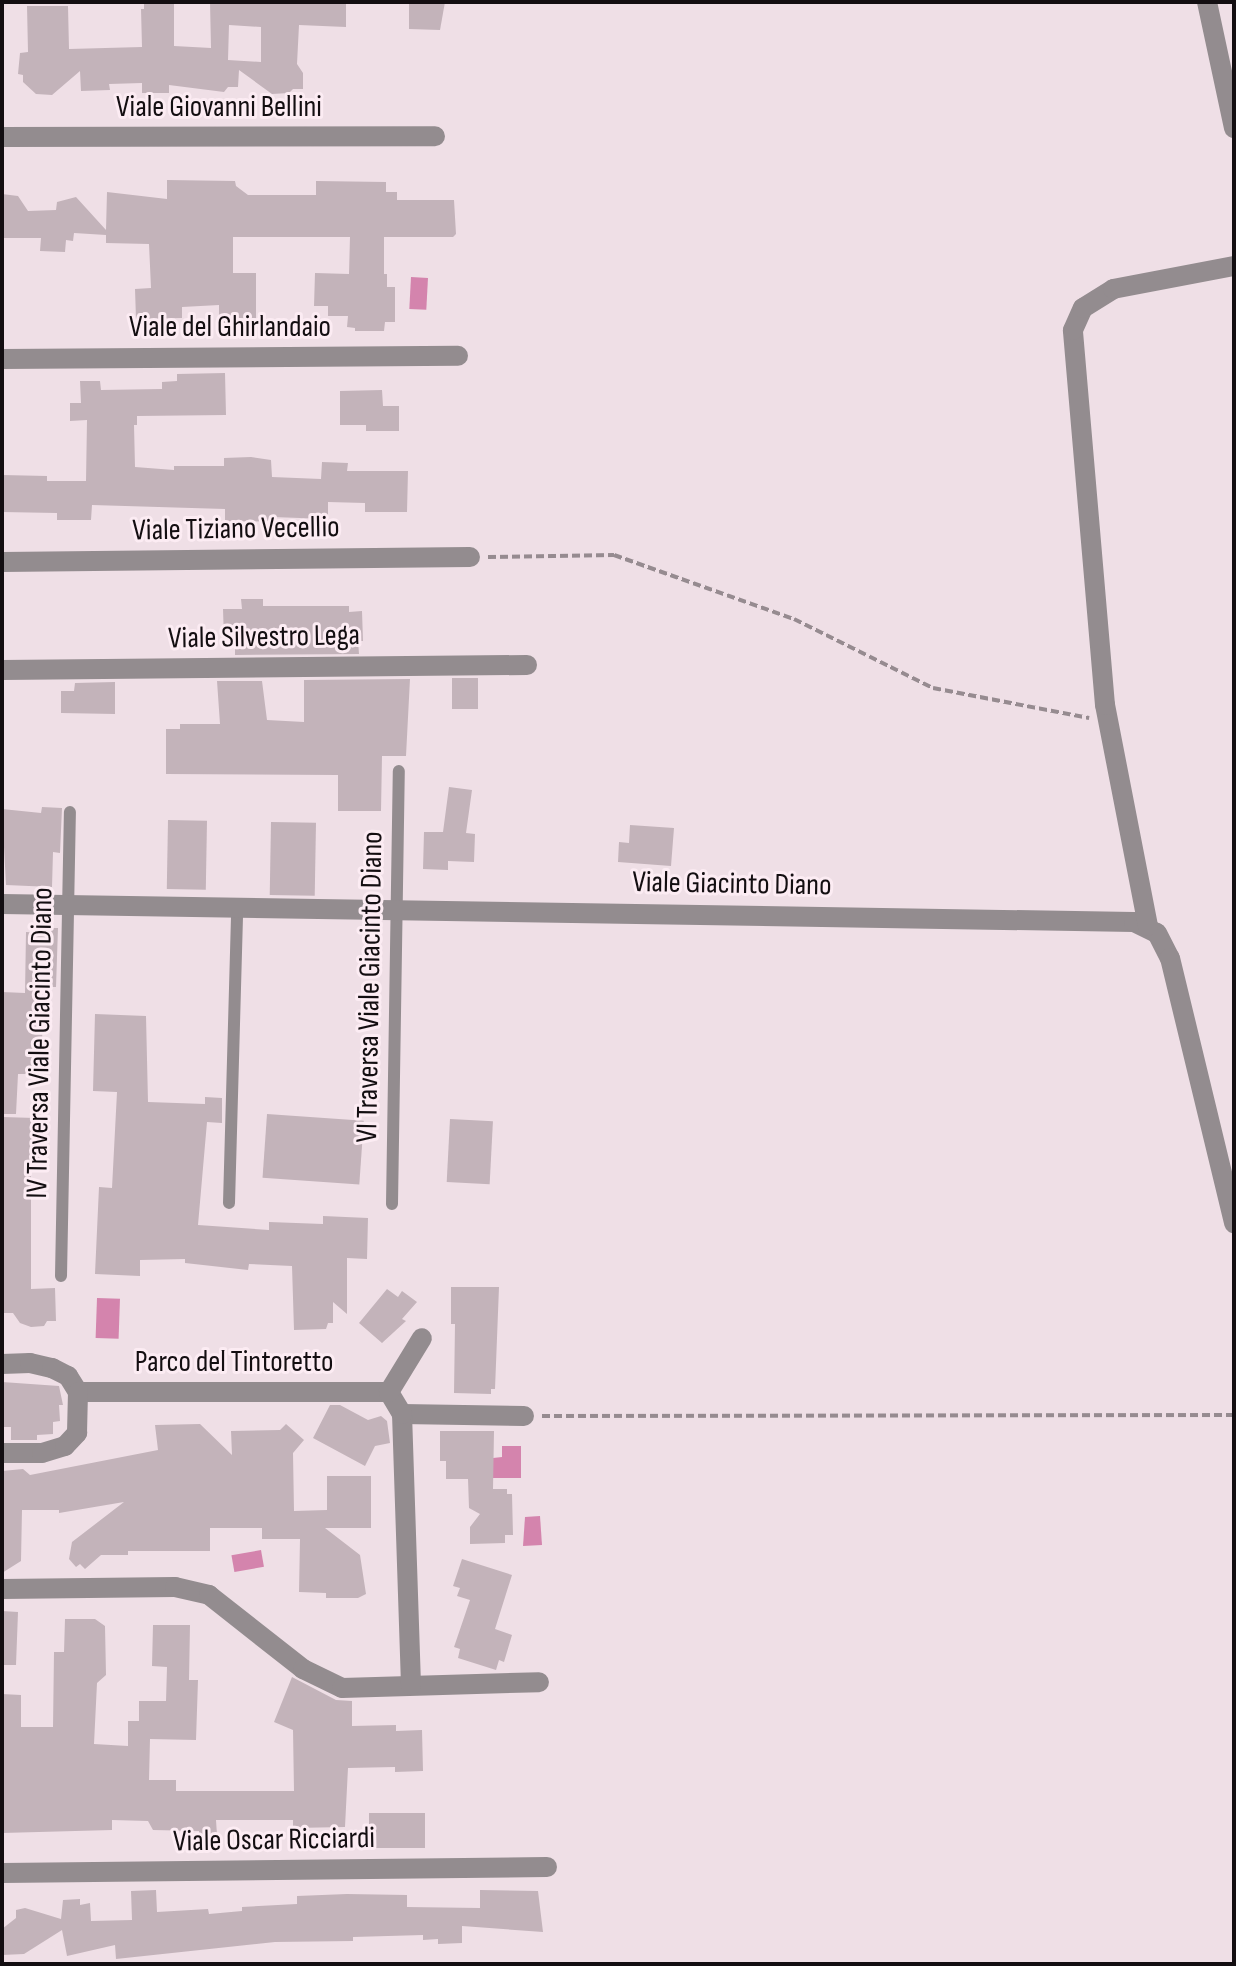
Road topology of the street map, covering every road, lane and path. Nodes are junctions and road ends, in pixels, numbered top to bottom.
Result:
1 (1207, 2) edge
2 (1234, 128) edge
3 (435, 136) dead end
4 (2, 137) edge
5 (1234, 266) edge
6 (458, 356) dead end
7 (2, 359) edge
8 (470, 557) joint
9 (2, 562) edge
10 (527, 665) dead end
11 (2, 670) edge
12 (1108, 721) junction
13 (399, 771) dead end
14 (70, 812) dead end
15 (2, 904) edge
16 (70, 904) junction
17 (237, 908) junction
18 (397, 911) junction
19 (1148, 926) junction
20 (229, 1203) dead end
21 (392, 1204) dead end
22 (1234, 1223) edge
23 (61, 1276) dead end
24 (422, 1338) dead end
25 (2, 1364) edge
26 (78, 1392) junction
27 (389, 1392) junction
28 (402, 1414) junction
29 (1234, 1415) edge
30 (524, 1416) joint
31 (2, 1453) edge
32 (2, 1589) edge
33 (539, 1682) dead end
34 (411, 1685) junction
35 (547, 1867) dead end
36 (2, 1873) edge

1 - 2 street
3 - 4 street, Viale Giovanni Bellini
5 - 12 street
6 - 7 street, Viale del Ghirlandaio
8 - 9 street, Viale Tiziano Vecellio
8 - 12 path
10 - 11 street, Viale Silvestro Lega
12 - 19 street
13 - 18 lane, VI Traversa Viale Giacinto Diano
14 - 16 lane, IV Traversa Viale Giacinto Diano
15 - 16 street, Viale Giacinto Diano
16 - 17 street, Viale Giacinto Diano
16 - 23 lane, IV Traversa Viale Giacinto Diano
17 - 18 street, Viale Giacinto Diano
17 - 20 lane
18 - 19 street, Viale Giacinto Diano
18 - 21 lane, VI Traversa Viale Giacinto Diano
19 - 22 street
24 - 27 street
25 - 26 street
26 - 27 street, Parco del Tintoretto
26 - 31 street
27 - 28 street
28 - 30 street
28 - 34 street
29 - 30 path
32 - 34 street
33 - 34 street
35 - 36 street, Viale Oscar Ricciardi

